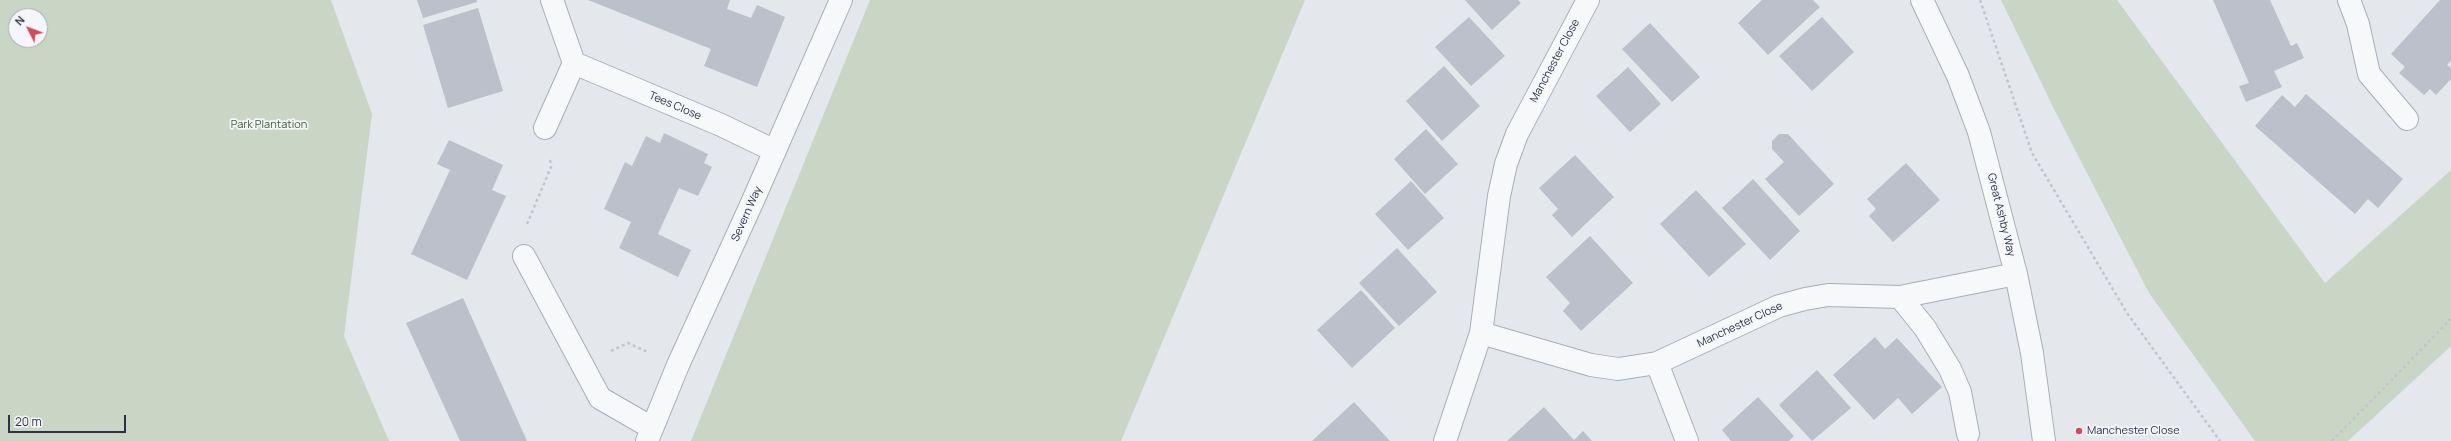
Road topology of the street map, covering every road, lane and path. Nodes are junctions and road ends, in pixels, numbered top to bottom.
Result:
1 (552, 0) edge
2 (840, 0) edge
3 (1588, 0) edge
4 (1922, 0) edge
5 (1980, 0) edge
6 (2349, 0) edge
7 (574, 63) junction
8 (2407, 118) dead end
9 (545, 128) joint
10 (775, 151) junction
11 (524, 256) joint
12 (2016, 274) junction
13 (1900, 296) junction
14 (2451, 319) edge
15 (1481, 333) junction
16 (1657, 363) junction
17 (582, 365) junction
18 (678, 365) junction
19 (649, 434) edge
20 (1968, 434) dead end
21 (1446, 441) edge
22 (1687, 441) edge
23 (2044, 441) edge
24 (2220, 441) edge
25 (2332, 441) edge

1 - 7 street
2 - 10 street, Severn Way
3 - 15 street, Manchester Close
4 - 12 street, Great Ashby Way
5 - 24 path
6 - 8 street
7 - 9 street
7 - 10 street, Tees Close
9 - 11 path
10 - 18 street, Severn Way
11 - 17 street, Severn Way
12 - 13 street, Manchester Close
12 - 23 street, Great Ashby Way
13 - 16 street, Manchester Close
13 - 20 street
14 - 25 path
15 - 16 street, Manchester Close
15 - 21 street, Manchester Close
16 - 22 street
17 - 18 path
17 - 19 street, Severn Way
18 - 19 street, Severn Way

